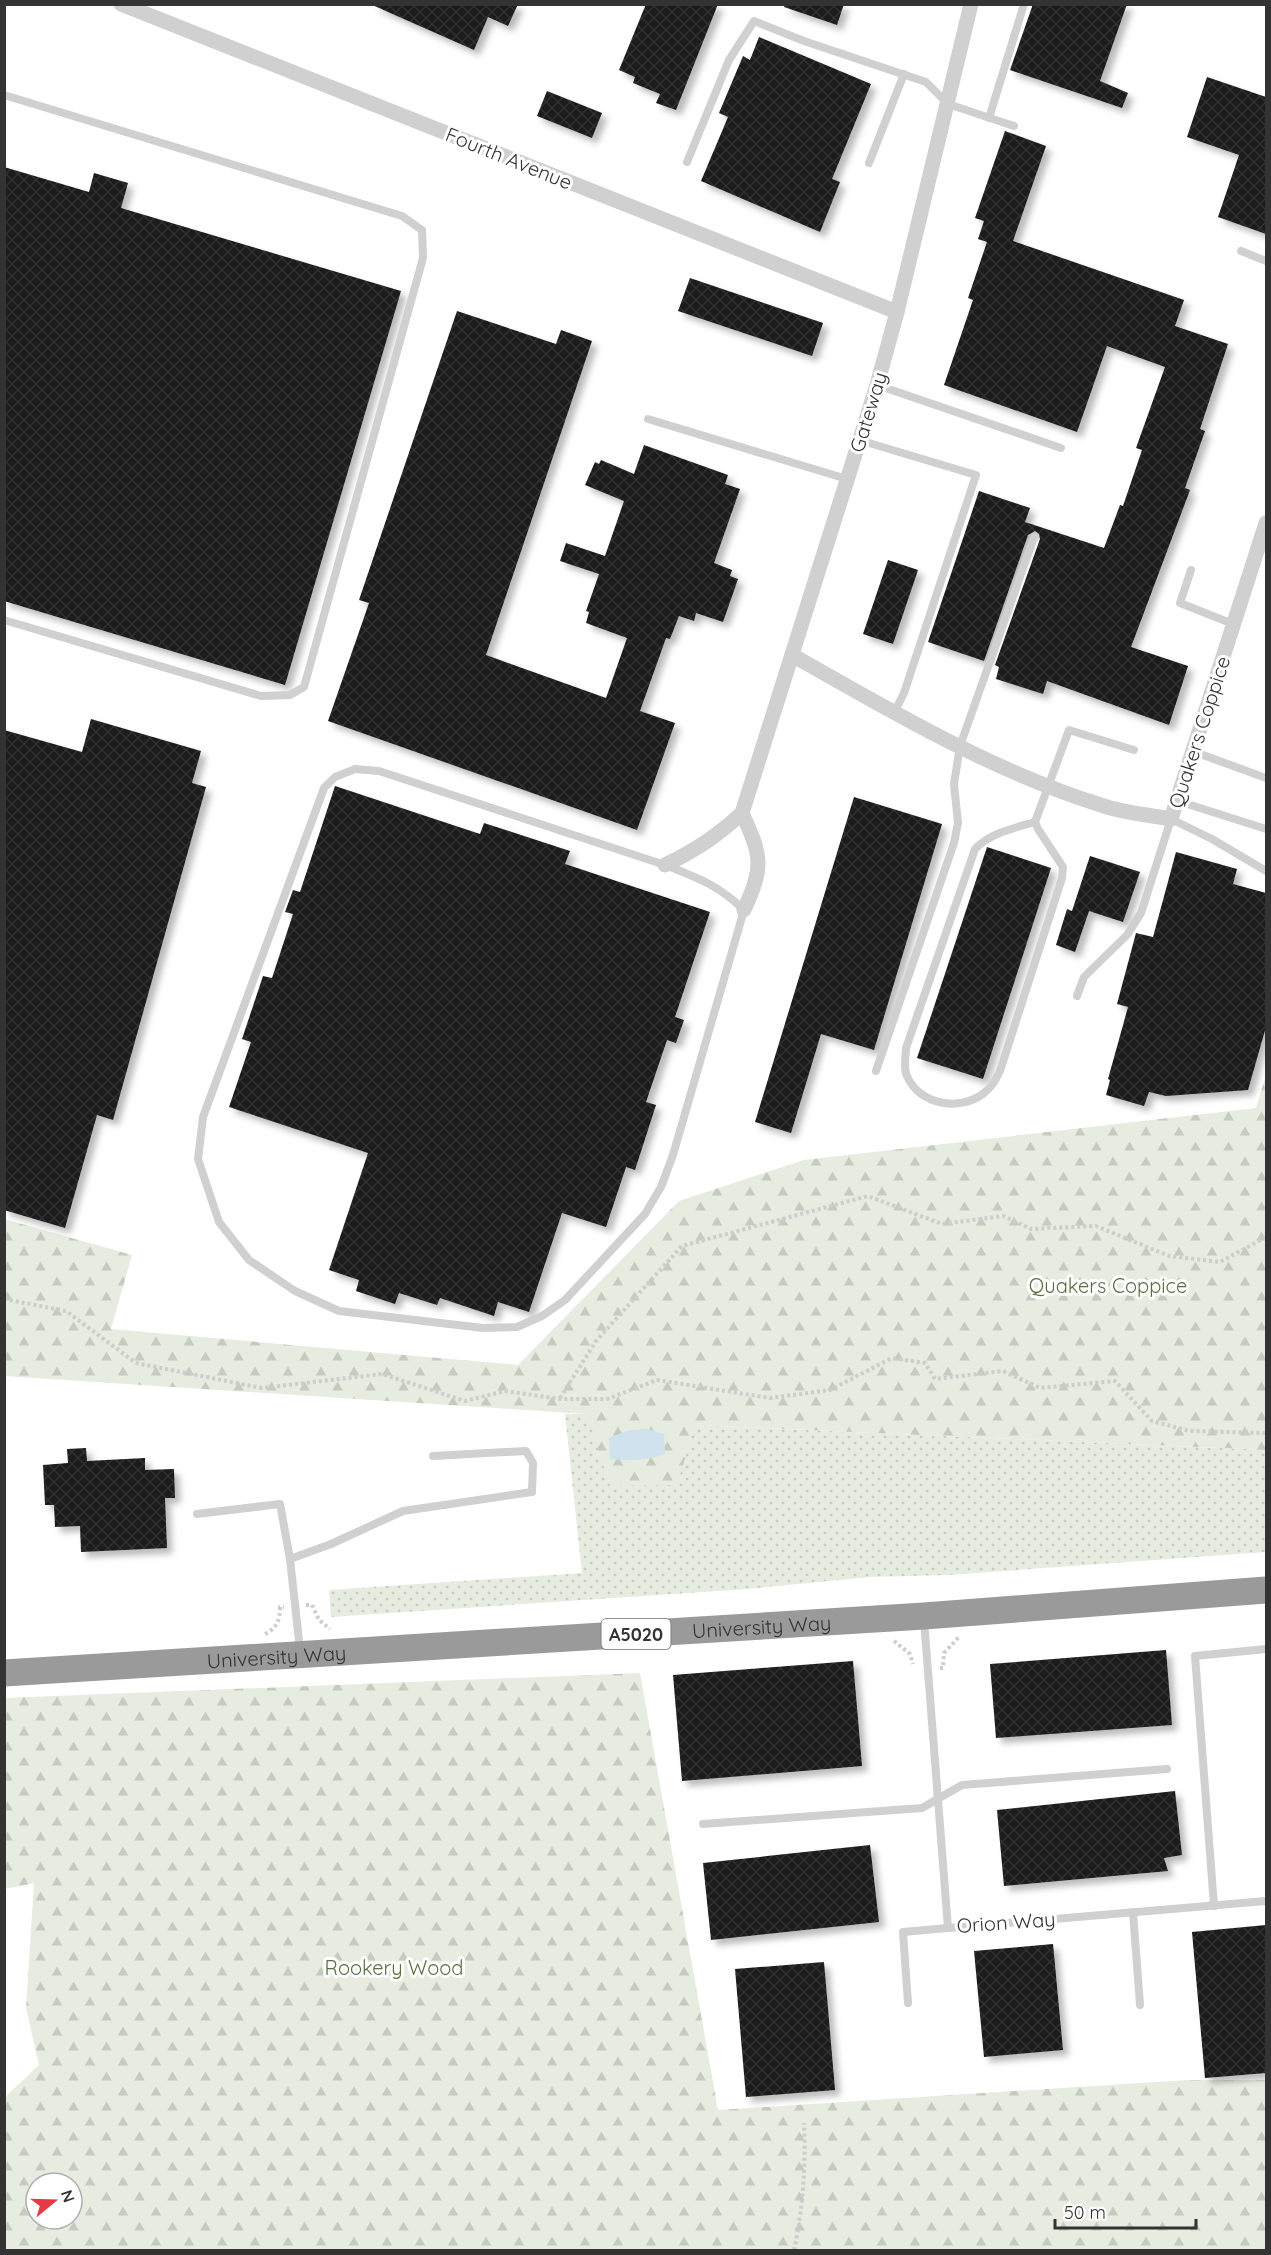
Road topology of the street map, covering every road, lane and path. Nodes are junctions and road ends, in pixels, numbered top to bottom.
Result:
1 (121, 4) edge
2 (971, 4) edge
3 (1024, 4) edge
4 (904, 74) junction
5 (4, 95) edge
6 (948, 104) junction
7 (989, 118) junction
8 (1014, 126) dead end
9 (687, 162) dead end
10 (869, 163) dead end
11 (1241, 251) dead end
12 (1266, 261) edge
13 (897, 312) junction
14 (877, 385) junction
15 (648, 419) dead end
16 (859, 440) junction
17 (1061, 448) dead end
18 (847, 478) junction
19 (1266, 522) edge
20 (1034, 537) dead end
21 (1191, 570) dead end
22 (4, 620) edge
23 (1233, 624) junction
24 (792, 655) junction
25 (894, 713) junction
26 (960, 746) junction
27 (1134, 750) dead end
28 (1192, 751) junction
29 (1266, 778) edge
30 (1049, 788) junction
31 (1178, 801) junction
32 (742, 813) junction
33 (1171, 819) junction
34 (1035, 822) junction
35 (1266, 829) edge
36 (665, 865) junction
37 (1266, 871) edge
38 (744, 910) junction
39 (1077, 996) dead end
40 (876, 1071) dead end
41 (1266, 1237) edge
42 (4, 1299) edge
43 (560, 1399) junction
44 (1266, 1433) edge
45 (433, 1456) dead end
46 (197, 1514) dead end
47 (290, 1559) junction
48 (1266, 1590) edge
49 (924, 1616) junction
50 (1266, 1649) edge
51 (300, 1655) junction
52 (4, 1673) edge
53 (1167, 1769) dead end
54 (939, 1798) junction
55 (703, 1824) dead end
56 (1266, 1901) edge
57 (1214, 1906) junction
58 (1133, 1912) junction
59 (948, 1928) junction
60 (908, 2003) dead end
61 (1140, 2005) dead end
62 (804, 2123) dead end
63 (794, 2250) edge

1 - 13 street, Fourth Avenue
2 - 6 street, Gateway
3 - 7 lane
4 - 6 lane
4 - 9 lane
4 - 10 lane
5 - 22 lane
6 - 7 lane
6 - 13 street, Gateway
7 - 8 lane
11 - 12 lane
13 - 14 street, Gateway
14 - 16 street, Gateway
14 - 17 lane
15 - 18 lane
16 - 18 street, Gateway
16 - 25 lane
18 - 24 street, Gateway
19 - 23 street, Quakers Coppice
20 - 26 lane
21 - 23 lane
23 - 28 street, Quakers Coppice
24 - 25 street, Quakers Coppice
24 - 32 street, Gateway
25 - 26 street, Quakers Coppice
26 - 30 street, Quakers Coppice
26 - 40 lane
27 - 30 lane
28 - 29 lane
28 - 31 street, Quakers Coppice
30 - 33 street, Quakers Coppice
30 - 34 lane
31 - 33 street, Quakers Coppice
31 - 35 lane
32 - 36 street, Gateway
32 - 38 street
33 - 37 lane
33 - 39 lane
34 - 34 lane
36 - 38 lane
36 - 38 lane
41 - 43 path
42 - 43 path
43 - 44 path
45 - 47 lane
46 - 47 lane
47 - 51 lane
48 - 49 highway, University Way / A5020
49 - 51 highway, University Way / A5020
49 - 54 lane, Orion Way
50 - 57 lane
51 - 52 highway, University Way / A5020
53 - 54 lane
54 - 55 lane
54 - 59 lane, Orion Way
56 - 57 lane, Orion Way
57 - 58 lane, Orion Way
58 - 59 lane, Orion Way
58 - 61 lane
59 - 60 lane
62 - 63 path

